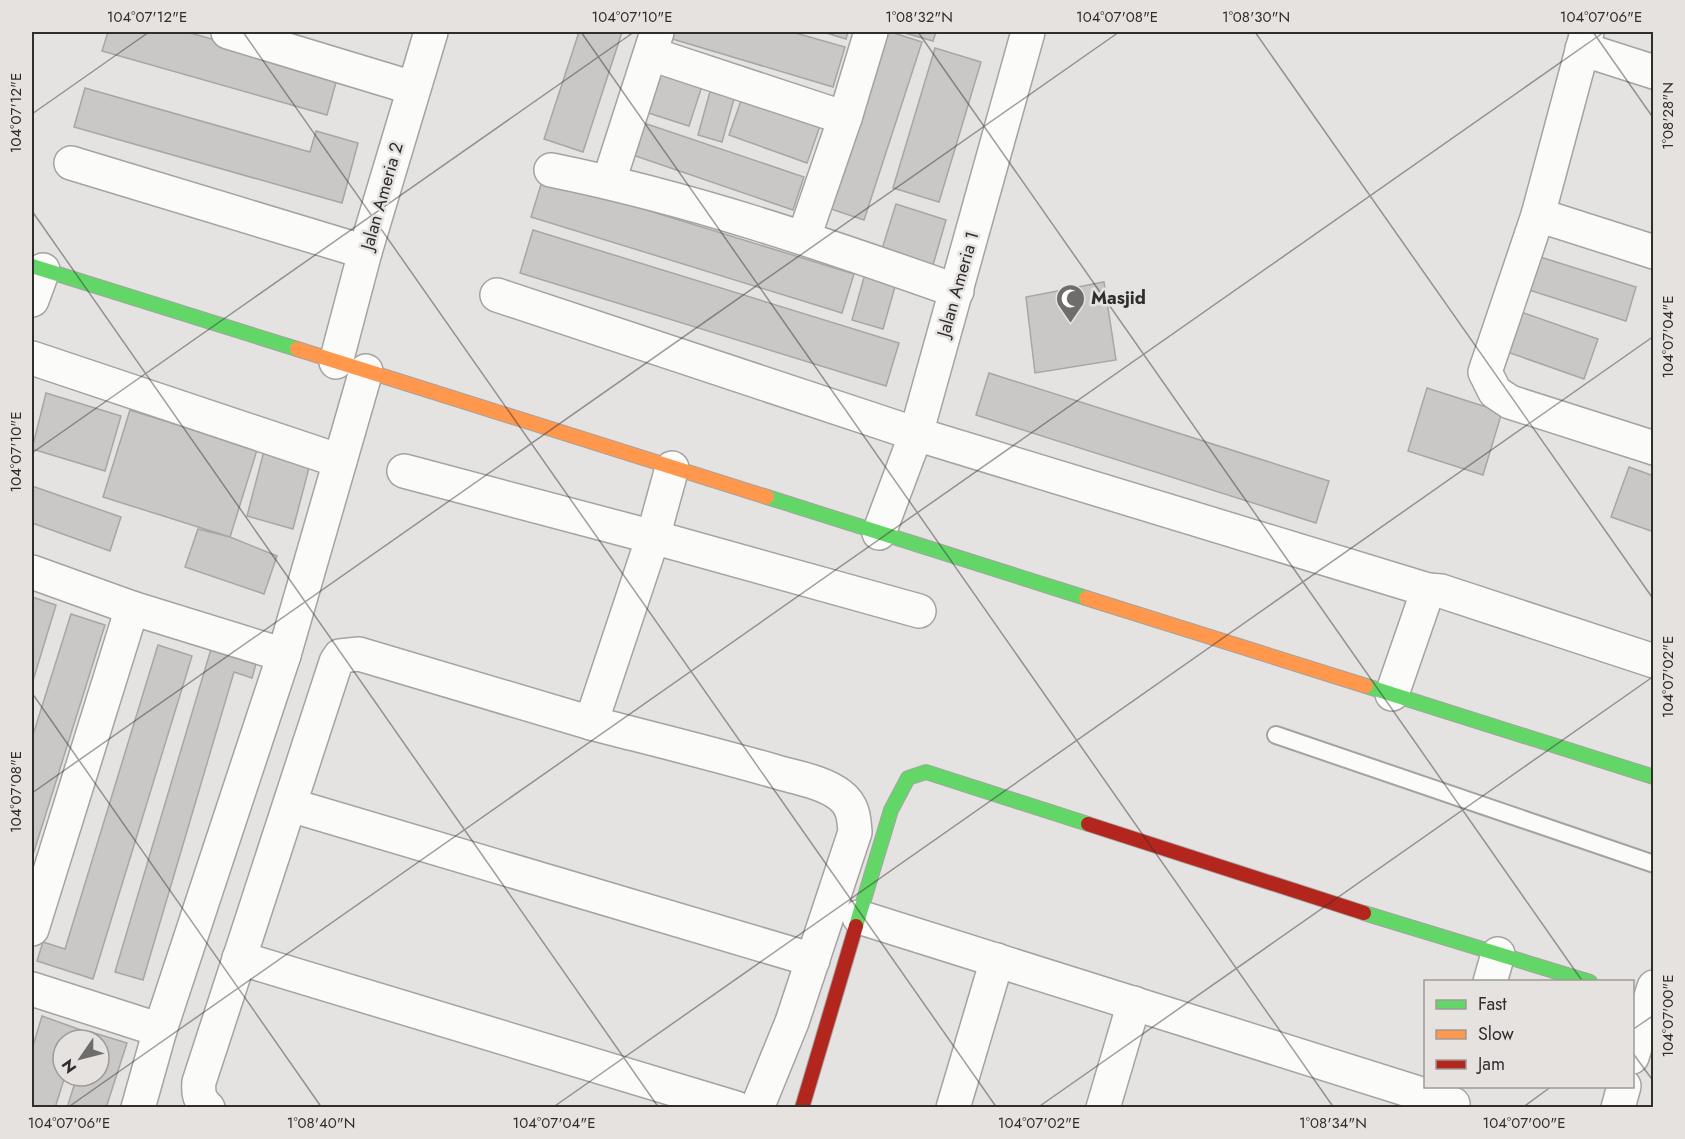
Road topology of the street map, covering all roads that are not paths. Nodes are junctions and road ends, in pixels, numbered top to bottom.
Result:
1 (431, 32) edge
2 (871, 32) edge
3 (1028, 32) edge
4 (243, 34) edge
5 (1585, 40) edge
6 (654, 43) edge
7 (1653, 72) edge
8 (413, 88) junction
9 (845, 118) junction
10 (71, 163) dead end
11 (551, 170) dead end
12 (609, 181) junction
13 (1538, 215) junction
14 (804, 237) junction
15 (365, 252) junction
16 (1653, 252) edge
17 (37, 268) edge
18 (957, 291) junction
19 (497, 294) dead end
20 (32, 300) edge
21 (32, 358) edge
22 (336, 362) junction
23 (366, 371) junction
24 (916, 434) junction
25 (1653, 448) edge
26 (340, 461) junction
27 (672, 468) junction
28 (404, 471) dead end
29 (879, 533) junction
30 (653, 537) junction
31 (32, 572) edge
32 (1428, 590) junction
33 (132, 608) junction
34 (919, 611) dead end
35 (284, 654) junction
36 (1653, 661) edge
37 (1392, 694) junction
38 (591, 723) junction
39 (1276, 735) dead end
40 (1653, 777) edge
41 (290, 806) junction
42 (1653, 864) edge
43 (859, 917) junction
44 (32, 929) edge
45 (239, 958) junction
46 (813, 960) junction
47 (997, 960) junction
48 (1494, 968) edge
49 (1583, 980) edge
50 (32, 989) edge
51 (1647, 995) edge
52 (1134, 1003) junction
53 (160, 1030) junction
54 (1634, 1049) edge
55 (1623, 1088) edge
56 (1454, 1099) edge
57 (138, 1107) edge
58 (208, 1107) edge
59 (736, 1107) edge
60 (757, 1107) edge
61 (802, 1107) edge
62 (953, 1107) edge
63 (1103, 1107) edge
64 (1618, 1107) edge

1 - 8 street, Jalan Ameria 2
2 - 9 street
3 - 18 street, Jalan Ameria 1
4 - 8 street
5 - 7 street
5 - 13 street
6 - 9 street
6 - 12 street
8 - 15 street, Jalan Ameria 2
9 - 14 street
10 - 15 street
11 - 12 street
12 - 14 street
13 - 16 street
13 - 25 street
14 - 18 street
15 - 22 street, Jalan Ameria 2
17 - 20 street
17 - 22 street
18 - 24 street, Jalan Ameria 1
19 - 24 street
21 - 26 street
22 - 23 street
23 - 26 street
23 - 27 street
24 - 29 street, Jalan Ameria 1
24 - 32 street
26 - 35 street
27 - 29 street
27 - 30 street
28 - 30 street
29 - 37 street
30 - 34 street
30 - 38 street
31 - 33 street
32 - 36 street
32 - 37 street
33 - 35 street
33 - 44 street
35 - 53 street
37 - 40 street
38 - 41 street
38 - 46 street
39 - 42 lane
41 - 45 street
41 - 46 street
43 - 47 street
43 - 48 street
43 - 61 street
45 - 58 street
45 - 59 street
46 - 60 street
47 - 52 street
47 - 62 street
48 - 49 street
50 - 53 street
51 - 54 street
52 - 56 street
52 - 63 street
53 - 57 street
55 - 64 street

